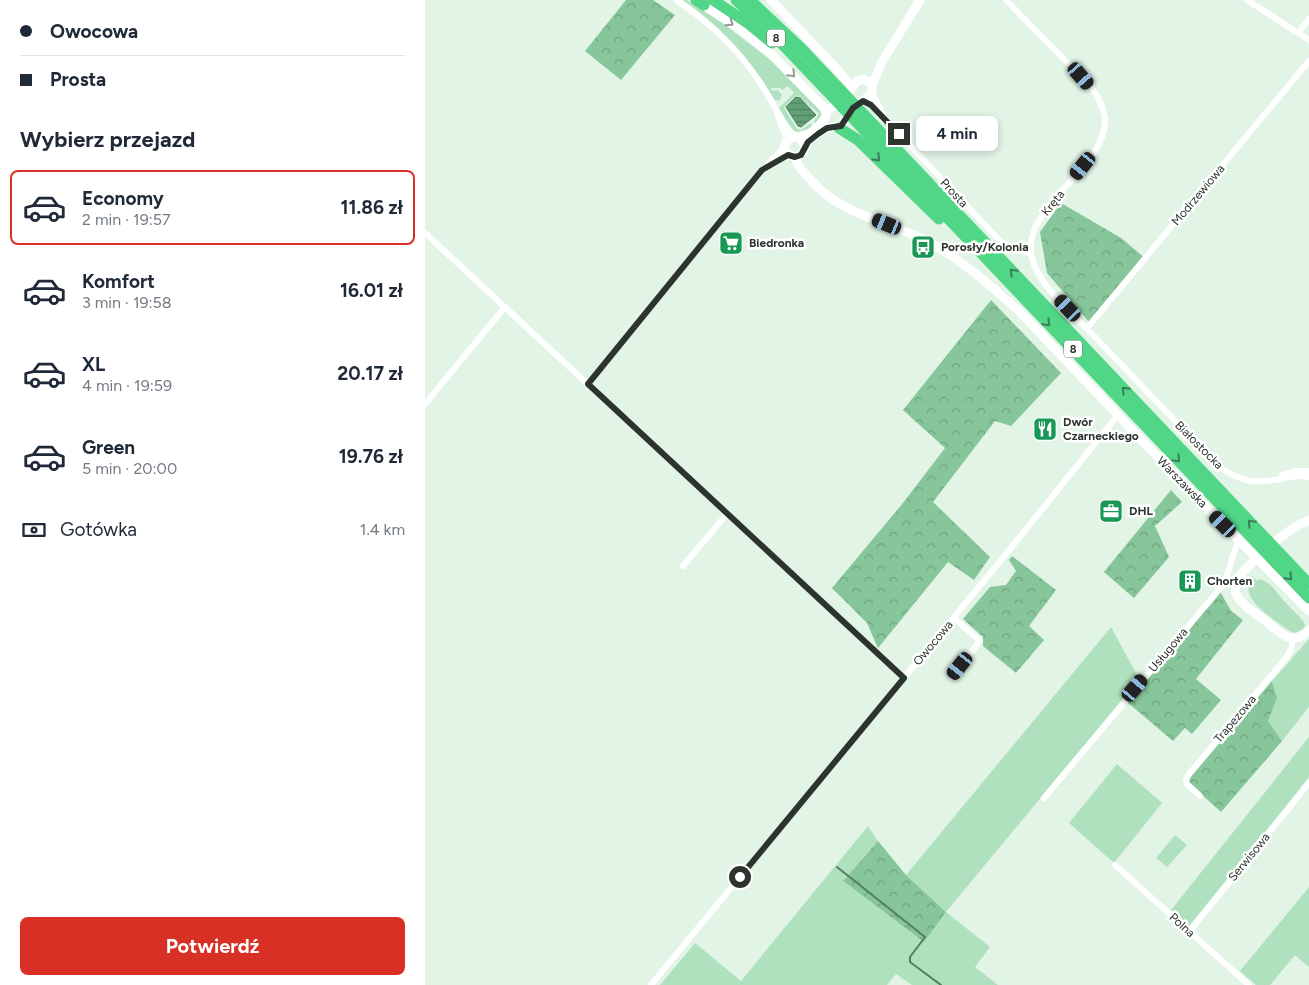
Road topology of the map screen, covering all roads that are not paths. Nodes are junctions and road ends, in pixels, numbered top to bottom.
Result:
1 (676, 0) edge
2 (735, 0) edge
3 (750, 0) edge
4 (760, 0) edge
5 (771, 0) edge
6 (920, 0) edge
7 (1006, 0) edge
8 (1247, 0) edge
9 (703, 1) edge
10 (1309, 19) edge
11 (1298, 33) junction
12 (1309, 40) edge
13 (801, 48) junction
14 (1309, 61) edge
15 (882, 62) junction
16 (814, 79) junction
17 (858, 82) junction
18 (832, 89) junction
19 (872, 89) junction
20 (863, 101) junction
21 (826, 115) junction
22 (886, 120) junction
23 (862, 121) junction
24 (835, 128) junction
25 (794, 147) junction
26 (425, 233) edge
27 (1031, 253) junction
28 (986, 258) junction
29 (504, 308) junction
30 (1087, 328) junction
31 (588, 384) junction
32 (1139, 384) joint
33 (425, 404) edge
34 (1118, 415) junction
35 (1309, 471) edge
36 (1309, 476) edge
37 (1272, 480) junction
38 (727, 514) junction
39 (1307, 521) edge
40 (1240, 540) junction
41 (1276, 541) dead end
42 (1252, 563) dead end
43 (683, 566) dead end
44 (1309, 584) edge
45 (1309, 598) edge
46 (1309, 611) edge
47 (953, 618) junction
48 (1309, 630) edge
49 (1293, 638) junction
50 (951, 677) dead end
51 (904, 678) junction
52 (1309, 783) edge
53 (1200, 796) dead end
54 (1044, 798) dead end
55 (1115, 865) dead end
56 (1189, 932) junction
57 (651, 985) edge
58 (1249, 985) edge

1 - 25 street
2 - 16 highway, 8
3 - 13 highway, 8
4 - 13 highway
5 - 17 street
6 - 15 street
7 - 27 street, Kręta
8 - 11 street
9 - 16 highway
9 -> 21 street
10 - 11 street
11 - 12 street
13 - 18 highway, 8
14 - 30 street, Modrzewiowa
15 - 17 street
15 - 19 street
16 - 18 highway, 8
17 - 19 street
17 - 21 street
18 - 23 highway, 8
19 - 20 street
19 - 22 street, Prosta
20 - 22 street, Prosta
20 - 24 street
21 - 24 street
21 - 25 street
22 - 27 street, Prosta
23 - 28 highway, 8
44 -> 23 highway, 8
24 - 25 street
24 -> 28 highway
25 - 31 street
25 - 34 street, Warszawska
26 - 29 street
27 - 30 street, Kręta
28 -> 45 highway, 8
29 - 31 street
29 - 33 street
30 - 32 street, Kręta
31 - 38 street
32 - 37 street, Białostocka
34 - 40 street, Warszawska
34 - 47 street, Owocowa
35 - 37 street, Białostocka
36 - 37 street, Białostocka
38 - 43 street
38 - 51 street
39 - 41 street
40 - 46 street, Warszawska
40 - 54 street, Usługowa
42 - 49 street
47 - 50 street
47 - 51 street, Owocowa
48 - 49 street
49 - 53 street, Trapezowa
51 - 57 street, Owocowa
52 - 56 street, Serwisowa
55 - 56 street, Polna
56 - 58 street, Polna

